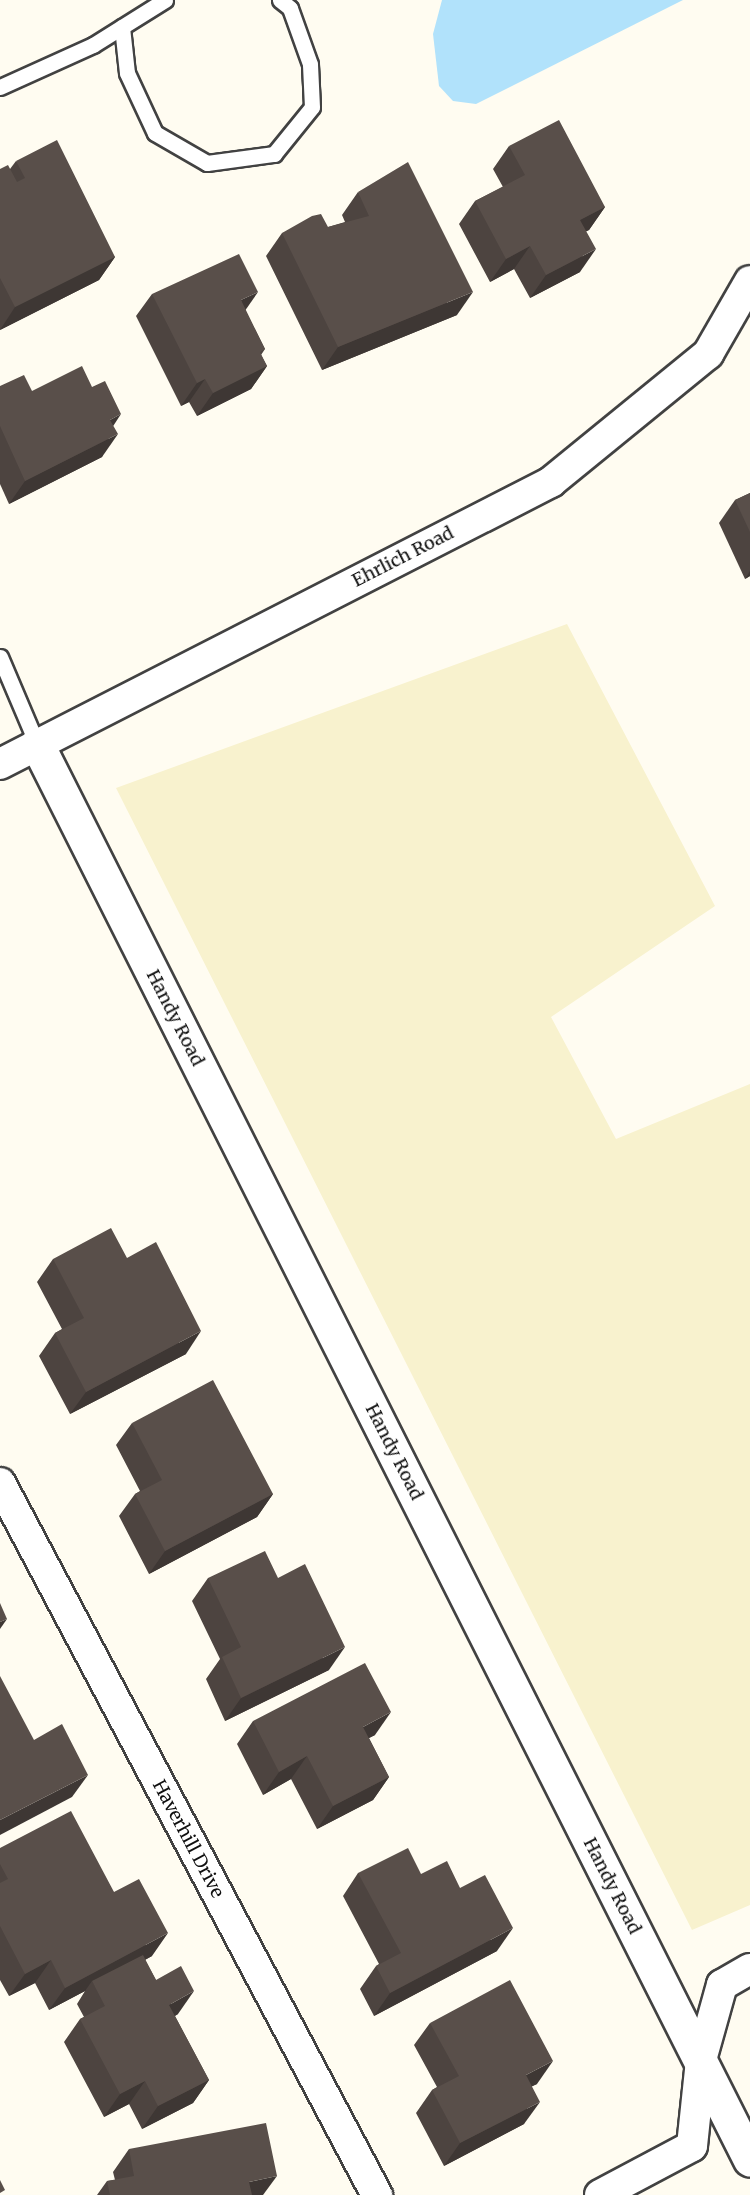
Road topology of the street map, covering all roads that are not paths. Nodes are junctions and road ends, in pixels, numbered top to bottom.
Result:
1 (165, 0) edge
2 (280, 0) edge
3 (122, 27) junction
4 (0, 87) edge
5 (750, 281) edge
6 (0, 657) edge
7 (37, 744) junction
8 (0, 764) edge
9 (0, 1483) edge
10 (750, 1969) edge
11 (700, 2060) junction
12 (750, 2160) edge
13 (376, 2195) edge
14 (600, 2195) edge

1 - 3 lane
2 - 3 lane
3 - 4 lane
5 - 7 street, Ehrlich Road
6 - 7 lane
7 - 8 street, Ehrlich Road
7 - 11 street, Handy Road
9 - 13 street, Haverhill Drive
10 - 11 street
11 - 12 street, Handy Road
11 - 14 street

